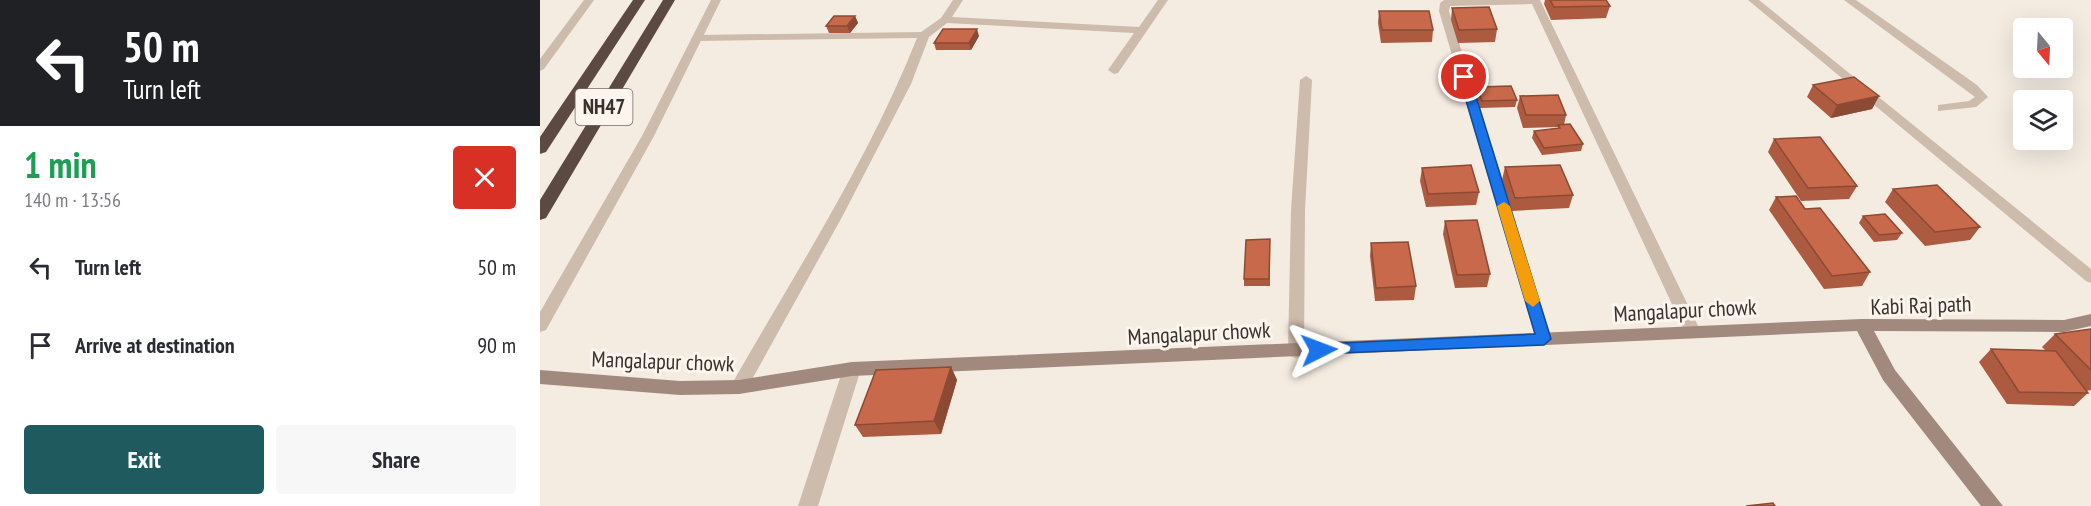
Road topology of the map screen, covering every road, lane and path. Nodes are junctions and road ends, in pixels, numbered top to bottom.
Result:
1 (589, 0) edge
2 (639, 0) edge
3 (669, 0) edge
4 (716, 0) edge
5 (958, 0) edge
6 (1163, 0) edge
7 (1753, 0) edge
8 (1849, 0) edge
9 (1535, 1) edge
10 (945, 20) junction
11 (1142, 30) junction
12 (924, 35) junction
13 (697, 38) junction
14 (540, 67) edge
15 (1114, 70) dead end
16 (1306, 80) dead end
17 (1942, 108) dead end
18 (540, 149) edge
19 (540, 214) edge
20 (2091, 277) edge
21 (2091, 320) edge
22 (1862, 325) junction
23 (540, 326) edge
24 (1692, 332) junction
25 (1544, 339) junction
26 (1296, 351) junction
27 (852, 369) junction
28 (540, 377) edge
29 (739, 387) junction
30 (808, 506) edge
31 (1993, 506) edge

1 - 14 street
2 - 18 highway, NH47
3 - 19 highway, NH47
4 - 13 street
5 - 10 street
6 - 11 street
7 - 20 street
8 - 17 street
9 - 24 street
9 - 25 street
10 - 11 street
10 - 12 street
11 - 15 street
12 - 13 street
12 - 29 street
13 - 23 street
16 - 26 street
21 - 22 street, Kabi Raj path
22 - 24 street, Mangalapur chowk
22 - 31 street, Kabi Raj path
24 - 25 street, Mangalapur chowk
25 - 26 street, Mangalapur chowk
26 - 27 street, Mangalapur chowk
27 - 29 street, Mangalapur chowk
27 - 30 street
28 - 29 street, Mangalapur chowk

